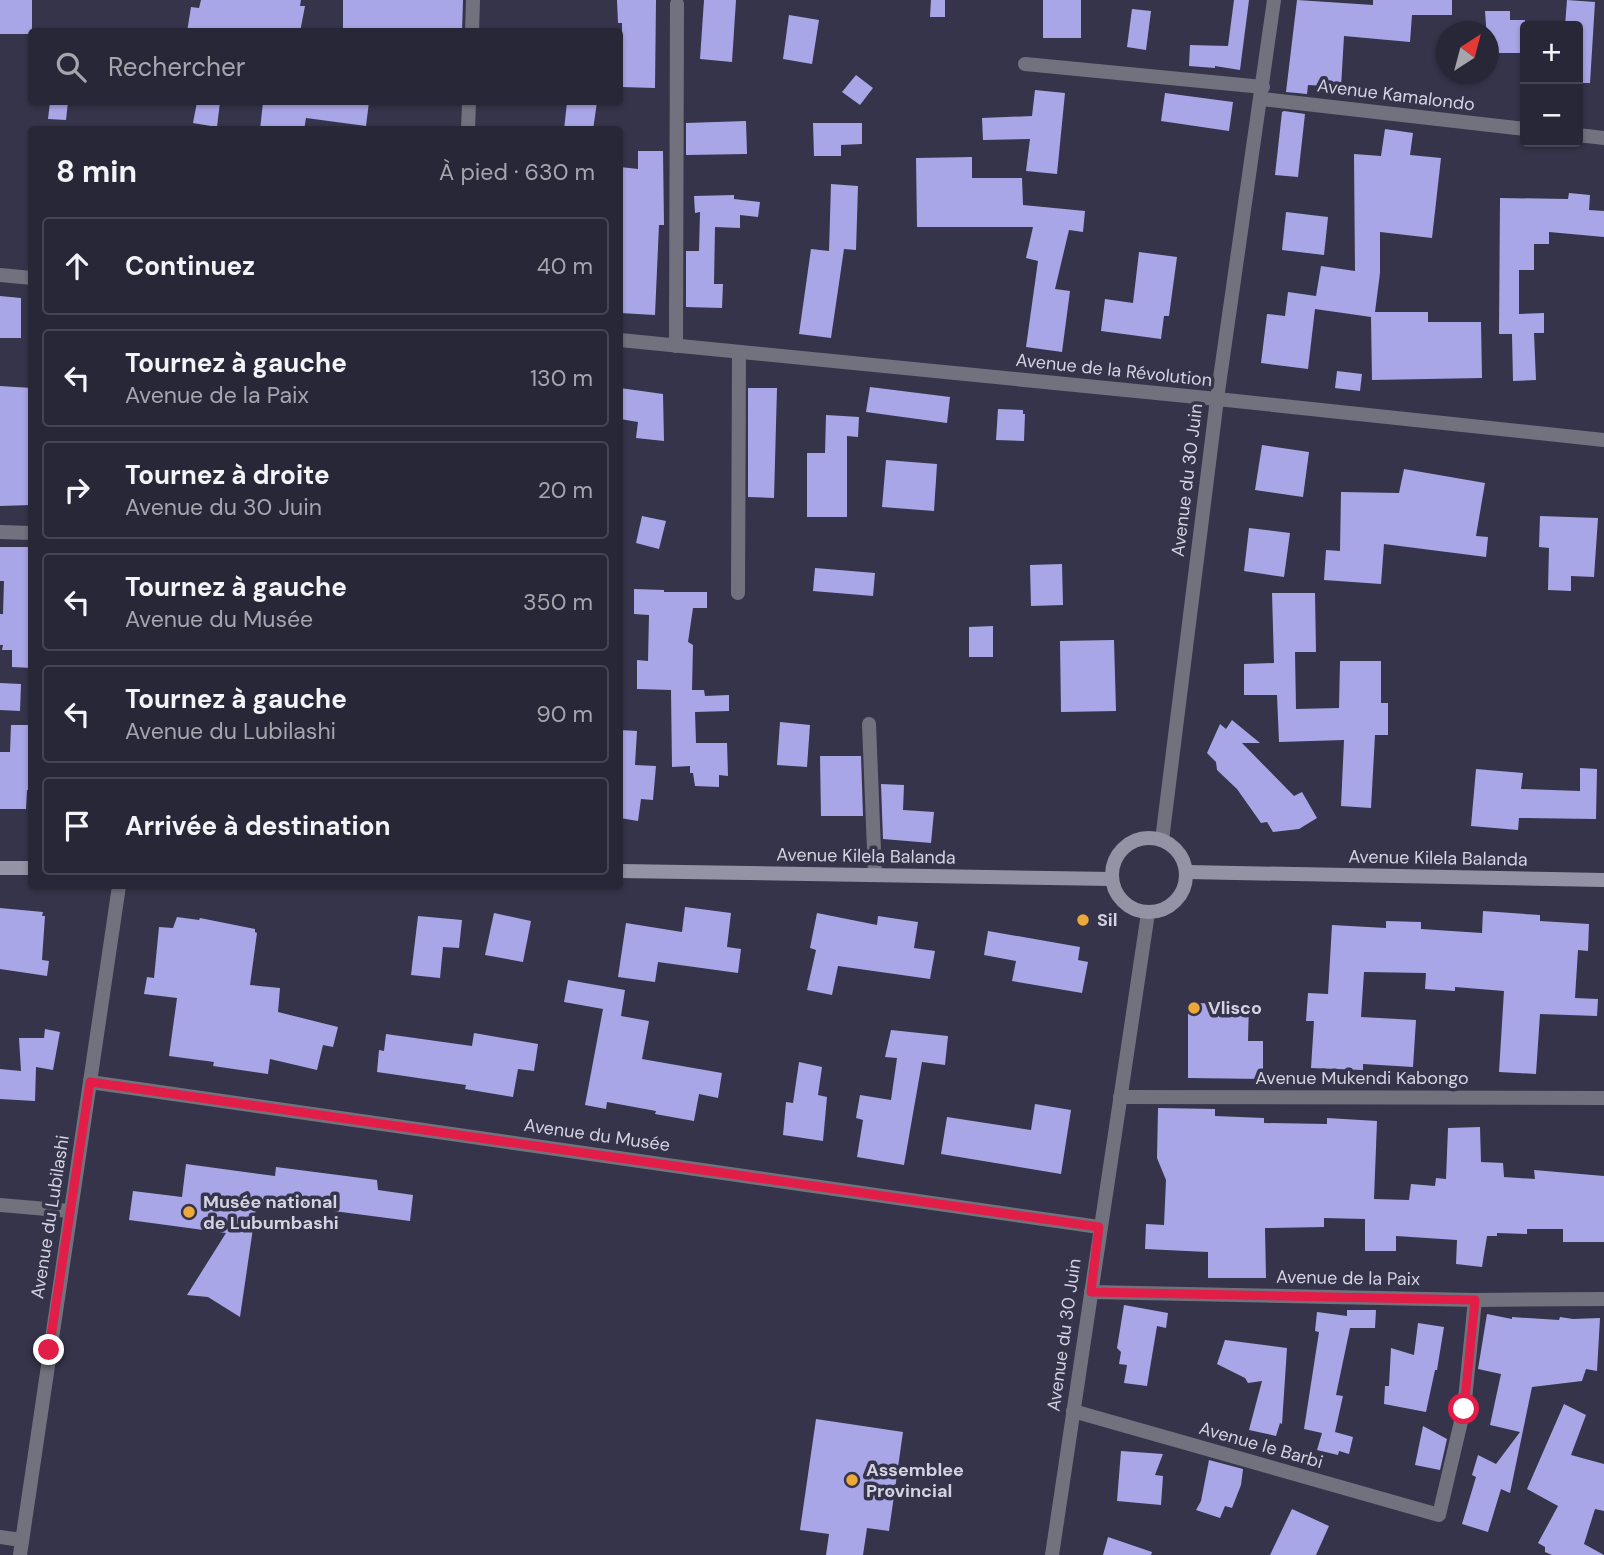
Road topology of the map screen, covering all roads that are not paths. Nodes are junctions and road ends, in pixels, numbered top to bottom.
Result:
1 (473, 0) edge
2 (1274, 0) edge
3 (677, 4) dead end
4 (472, 28) edge
5 (1026, 64) dead end
6 (1262, 93) junction
7 (469, 105) edge
8 (468, 126) edge
9 (1520, 128) edge
10 (1583, 136) edge
11 (1604, 138) edge
12 (0, 275) edge
13 (28, 278) edge
14 (623, 340) edge
15 (676, 346) junction
16 (740, 352) junction
17 (1217, 399) junction
18 (1604, 440) edge
19 (0, 533) edge
20 (28, 533) edge
21 (738, 593) dead end
22 (869, 724) dead end
23 (1162, 840) junction
24 (0, 868) edge
25 (28, 868) edge
26 (623, 871) edge
27 (1187, 872) junction
28 (875, 875) junction
29 (1112, 879) junction
30 (1604, 880) edge
31 (119, 889) edge
32 (1148, 913) junction
33 (90, 1082) junction
34 (1120, 1097) junction
35 (1604, 1098) edge
36 (0, 1205) edge
37 (70, 1211) junction
38 (1099, 1227) junction
39 (1091, 1292) junction
40 (1604, 1299) edge
41 (1475, 1300) junction
42 (1073, 1411) junction
43 (0, 1537) edge
44 (22, 1540) junction
45 (20, 1555) edge
46 (1052, 1555) edge

1 - 4 street
2 - 6 street, Avenue du 30 Juin
3 - 15 street
5 - 6 street, Avenue Kamalondo
6 - 9 street, Avenue Kamalondo
6 - 17 street, Avenue du 30 Juin
7 - 8 street
10 - 11 street
12 - 13 street
14 - 15 street, Avenue de la Révolution
15 - 16 street, Avenue de la Révolution
16 - 17 street, Avenue de la Révolution
16 - 21 street
17 - 18 street, Avenue de la Révolution
17 - 23 street, Avenue du 30 Juin
19 - 20 street
22 - 28 street
23 - 27 main road
23 - 29 main road
24 - 25 main road
26 - 28 main road, Avenue Kilela Balanda
27 - 30 main road, Avenue Kilela Balanda
27 - 32 main road
28 - 29 main road, Avenue Kilela Balanda
29 - 32 main road
31 - 33 street, Avenue du Lubilashi
32 - 34 street, Avenue du 30 Juin
33 - 37 street, Avenue du Lubilashi
33 - 38 street, Avenue du Musée
34 - 35 street, Avenue Mukendi Kabongo
34 - 38 street, Avenue du 30 Juin
36 - 37 street
37 - 44 street, Avenue du Lubilashi
38 - 39 street, Avenue du 30 Juin
39 - 41 street, Avenue de la Paix
39 - 42 street, Avenue du 30 Juin
40 - 41 street, Avenue de la Paix
41 - 42 street, Avenue le Barbi
42 - 46 street, Avenue du 30 Juin
43 - 44 street
44 - 45 street, Avenue du Lubilashi

